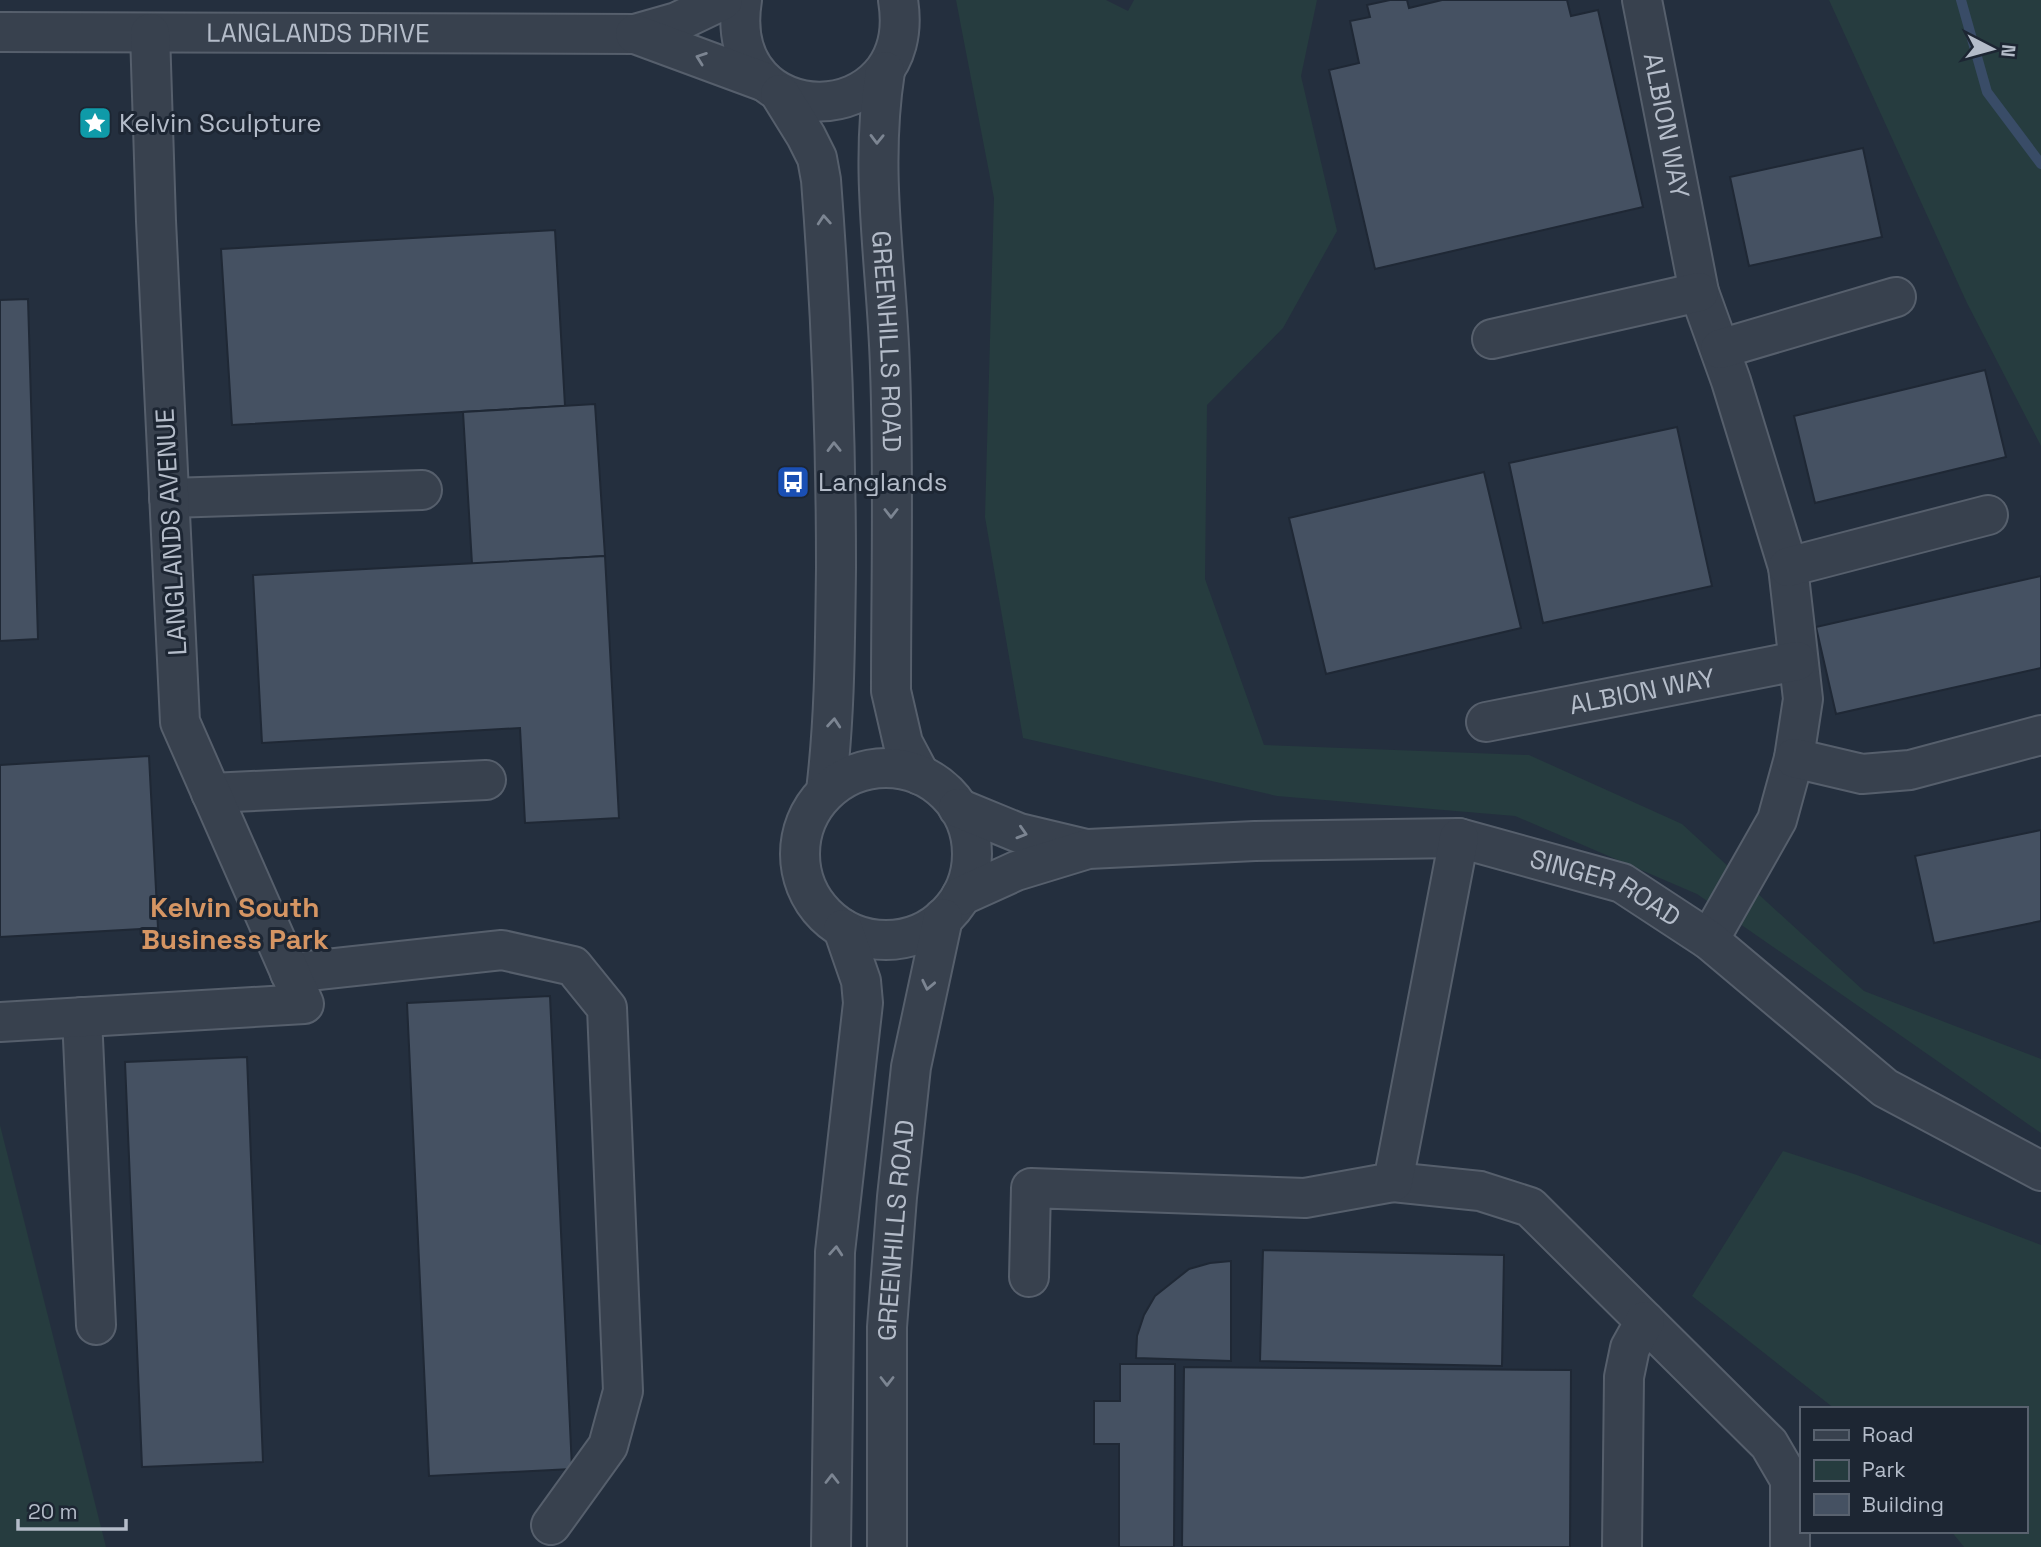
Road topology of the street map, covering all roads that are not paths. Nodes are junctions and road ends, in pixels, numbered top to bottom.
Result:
1 (723, 0) edge
2 (742, 0) edge
3 (898, 0) edge
4 (1642, 0) edge
5 (0, 32) edge
6 (150, 33) junction
7 (635, 34) junction
8 (885, 71) junction
9 (773, 88) junction
10 (1699, 292) junction
11 (1896, 297) dead end
12 (1492, 339) dead end
13 (1720, 349) junction
14 (422, 490) dead end
15 (169, 498) junction
16 (1988, 515) dead end
17 (1788, 567) junction
18 (1797, 661) junction
19 (1486, 722) dead end
20 (2041, 735) edge
21 (1794, 758) junction
22 (920, 775) junction
23 (486, 780) dead end
24 (826, 791) junction
25 (211, 793) junction
26 (958, 808) junction
27 (1460, 838) junction
28 (1087, 849) junction
29 (952, 907) junction
30 (843, 929) junction
31 (1709, 940) junction
32 (297, 989) junction
33 (82, 1017) junction
34 (0, 1022) edge
35 (2041, 1171) edge
36 (1393, 1182) junction
37 (1029, 1277) dead end
38 (1645, 1321) junction
39 (96, 1325) dead end
40 (551, 1525) dead end
41 (831, 1547) edge
42 (887, 1547) edge
43 (1622, 1547) edge
44 (1790, 1547) edge

1 - 7 street, LANGLANDS DRIVE
2 - 9 street, GREENHILLS ROAD
3 - 8 street, GREENHILLS ROAD
4 - 10 street, ALBION WAY
5 - 6 street, LANGLANDS DRIVE
6 - 7 street, LANGLANDS DRIVE
6 - 15 street, LANGLANDS AVENUE
9 -> 7 street, LANGLANDS DRIVE
8 - 9 street, LANGLANDS DRIVE
8 -> 22 street, GREENHILLS ROAD
24 -> 9 street, GREENHILLS ROAD
10 - 12 street
10 - 13 street, ALBION WAY
11 - 13 street
13 - 17 street, ALBION WAY
14 - 15 street
15 - 25 street, LANGLANDS AVENUE
16 - 17 street
17 - 18 street, ALBION WAY
18 - 19 street, ALBION WAY
18 - 21 street, ALBION WAY
20 - 21 street
21 - 31 street, ALBION WAY
22 - 24 street
22 - 26 street
23 - 25 street
24 - 30 street
25 - 32 street, LANGLANDS AVENUE
26 -> 28 street, SINGER ROAD
26 - 29 street
27 - 28 street, SINGER ROAD
27 - 31 street, SINGER ROAD
27 - 36 street
28 - 29 street, SINGER ROAD
29 - 30 street
29 -> 42 street, GREENHILLS ROAD
41 -> 30 street
31 - 35 street, SINGER ROAD
32 - 33 street
32 - 40 street
33 - 34 street
33 - 39 street
36 - 37 street
36 - 38 street
38 - 43 street
38 - 44 street

